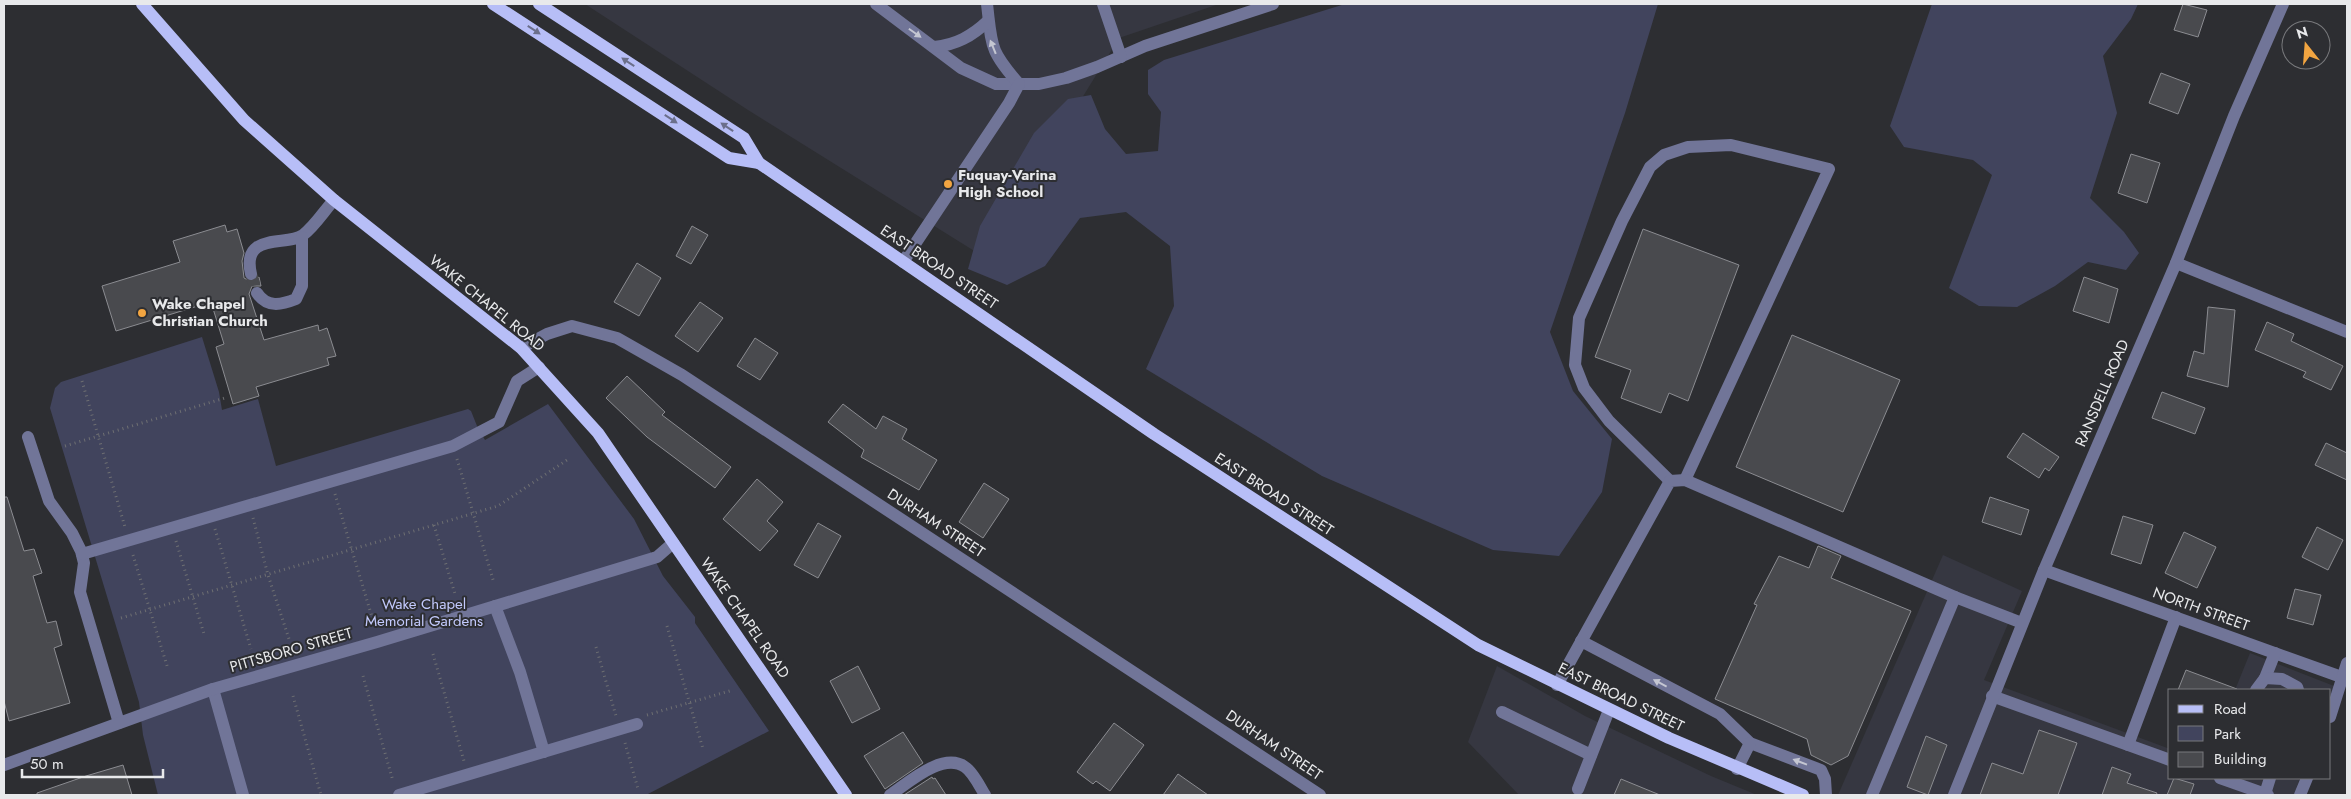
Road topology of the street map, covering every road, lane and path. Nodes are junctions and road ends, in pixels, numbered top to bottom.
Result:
1 (494, 4) edge
2 (539, 4) edge
3 (876, 4) edge
4 (987, 4) edge
5 (1103, 4) edge
6 (1273, 4) edge
7 (2283, 4) edge
8 (149, 6) edge
9 (988, 21) junction
10 (934, 47) junction
11 (1121, 57) junction
12 (1019, 84) junction
13 (759, 163) junction
14 (334, 200) junction
15 (302, 236) junction
16 (903, 262) junction
17 (2176, 263) junction
18 (251, 274) tunnel mouth
19 (257, 293) tunnel mouth
20 (2347, 332) edge
21 (521, 348) junction
22 (539, 367) junction
23 (82, 381) dead end
24 (225, 398) dead end
25 (98, 436) junction
26 (28, 437) dead end
27 (65, 446) dead end
28 (453, 446) junction
29 (567, 460) dead end
30 (1685, 480) junction
31 (1670, 481) junction
32 (332, 482) junction
33 (249, 506) junction
34 (473, 514) junction
35 (212, 517) junction
36 (434, 525) junction
37 (172, 528) junction
38 (129, 541) junction
39 (673, 543) junction
40 (352, 550) junction
41 (82, 554) junction
42 (2044, 570) junction
43 (268, 575) junction
44 (494, 583) dead end
45 (231, 585) junction
46 (455, 594) dead end
47 (193, 597) junction
48 (1955, 597) junction
49 (495, 606) junction
50 (150, 609) junction
51 (372, 617) dead end
52 (2176, 617) junction
53 (121, 618) dead end
54 (2022, 623) junction
55 (667, 626) dead end
56 (204, 634) dead end
57 (1581, 641) junction
58 (290, 642) dead end
59 (251, 649) dead end
60 (2275, 653) junction
61 (433, 654) dead end
62 (2347, 663) edge
63 (168, 669) dead end
64 (363, 676) dead end
65 (2265, 678) junction
66 (2345, 678) edge
67 (1557, 685) junction
68 (213, 689) junction
69 (2257, 689) edge
70 (2298, 689) edge
71 (733, 690) dead end
72 (293, 696) dead end
73 (1992, 696) junction
74 (689, 703) junction
75 (1609, 710) junction
76 (1502, 712) dead end
77 (2331, 713) edge
78 (119, 723) junction
79 (637, 724) joint
80 (1750, 743) junction
81 (2128, 745) junction
82 (703, 749) dead end
83 (544, 752) junction
84 (1591, 755) junction
85 (2168, 759) edge
86 (4, 765) edge
87 (1736, 768) junction
88 (468, 775) junction
89 (2223, 779) edge
90 (2270, 779) edge
91 (2307, 779) edge
92 (1578, 789) dead end
93 (397, 791) edge
94 (243, 795) edge
95 (322, 795) edge
96 (846, 795) edge
97 (890, 795) edge
98 (985, 795) edge
99 (1320, 795) edge
100 (1803, 795) edge
101 (1826, 795) edge
102 (1872, 795) edge
103 (1954, 795) edge
104 (2267, 795) edge
105 (2300, 795) edge

1 -> 13 main road, EAST BROAD STREET
13 -> 2 main road, EAST BROAD STREET
3 -> 10 street
4 - 9 street
5 - 11 street
6 - 11 street
7 - 17 street, RANSDELL ROAD
8 - 14 main road, WAKE CHAPEL ROAD
9 - 10 street
12 -> 9 street
10 - 12 street
11 - 12 street
12 - 16 street
13 - 16 main road, EAST BROAD STREET
14 - 15 street
14 - 21 main road, WAKE CHAPEL ROAD
15 - 18 street
15 - 19 street
16 - 67 main road, EAST BROAD STREET
17 - 20 street
17 - 42 street, RANSDELL ROAD
21 - 22 main road, WAKE CHAPEL ROAD
21 - 99 street, DURHAM STREET
22 - 28 street
22 - 39 main road, WAKE CHAPEL ROAD
23 - 25 path
24 - 25 path
25 - 27 path
25 - 38 path
26 - 41 street
28 - 32 street
28 - 34 path
29 - 34 path
30 - 31 street
30 - 31 street
30 - 48 street
31 - 57 street
32 - 33 street
32 - 40 path
33 - 35 street
33 - 43 path
34 - 36 path
34 - 44 path
35 - 37 street
35 - 45 path
36 - 40 path
36 - 46 path
37 - 38 street
37 - 47 path
38 - 41 street
38 - 50 path
39 - 49 street, PITTSBORO STREET
39 - 96 main road, WAKE CHAPEL ROAD
40 - 43 path
40 - 51 path
41 - 78 street
42 - 52 street, NORTH STREET
42 - 54 street, RANSDELL ROAD
43 - 45 path
43 - 58 path
45 - 47 path
45 - 59 path
47 - 50 path
47 - 56 path
48 - 54 street
48 - 102 street
49 - 68 street, PITTSBORO STREET
49 - 83 street
50 - 53 path
50 - 63 path
52 - 60 street, NORTH STREET
52 - 81 street
54 - 73 street, RANSDELL ROAD
55 - 74 path
57 - 67 street
80 -> 57 street
60 - 65 street
60 - 66 street, NORTH STREET
61 - 88 path
62 - 66 street
64 - 93 path
65 - 69 street
65 - 70 street
66 - 77 street
67 - 75 main road, EAST BROAD STREET
68 - 78 street, PITTSBORO STREET
68 - 94 street
71 - 74 path
72 - 95 path
73 - 81 street
73 - 103 street, RANSDELL ROAD
74 - 79 path
74 - 82 path
75 - 84 street
75 - 87 main road, EAST BROAD STREET
76 - 84 street
78 - 86 street, PITTSBORO STREET
79 - 83 street
80 - 87 street
101 -> 80 street
81 - 85 street
83 - 88 street
84 - 92 street
87 - 100 main road, EAST BROAD STREET
88 - 93 street
89 - 104 street
90 - 104 street
91 - 105 street
97 - 98 street

